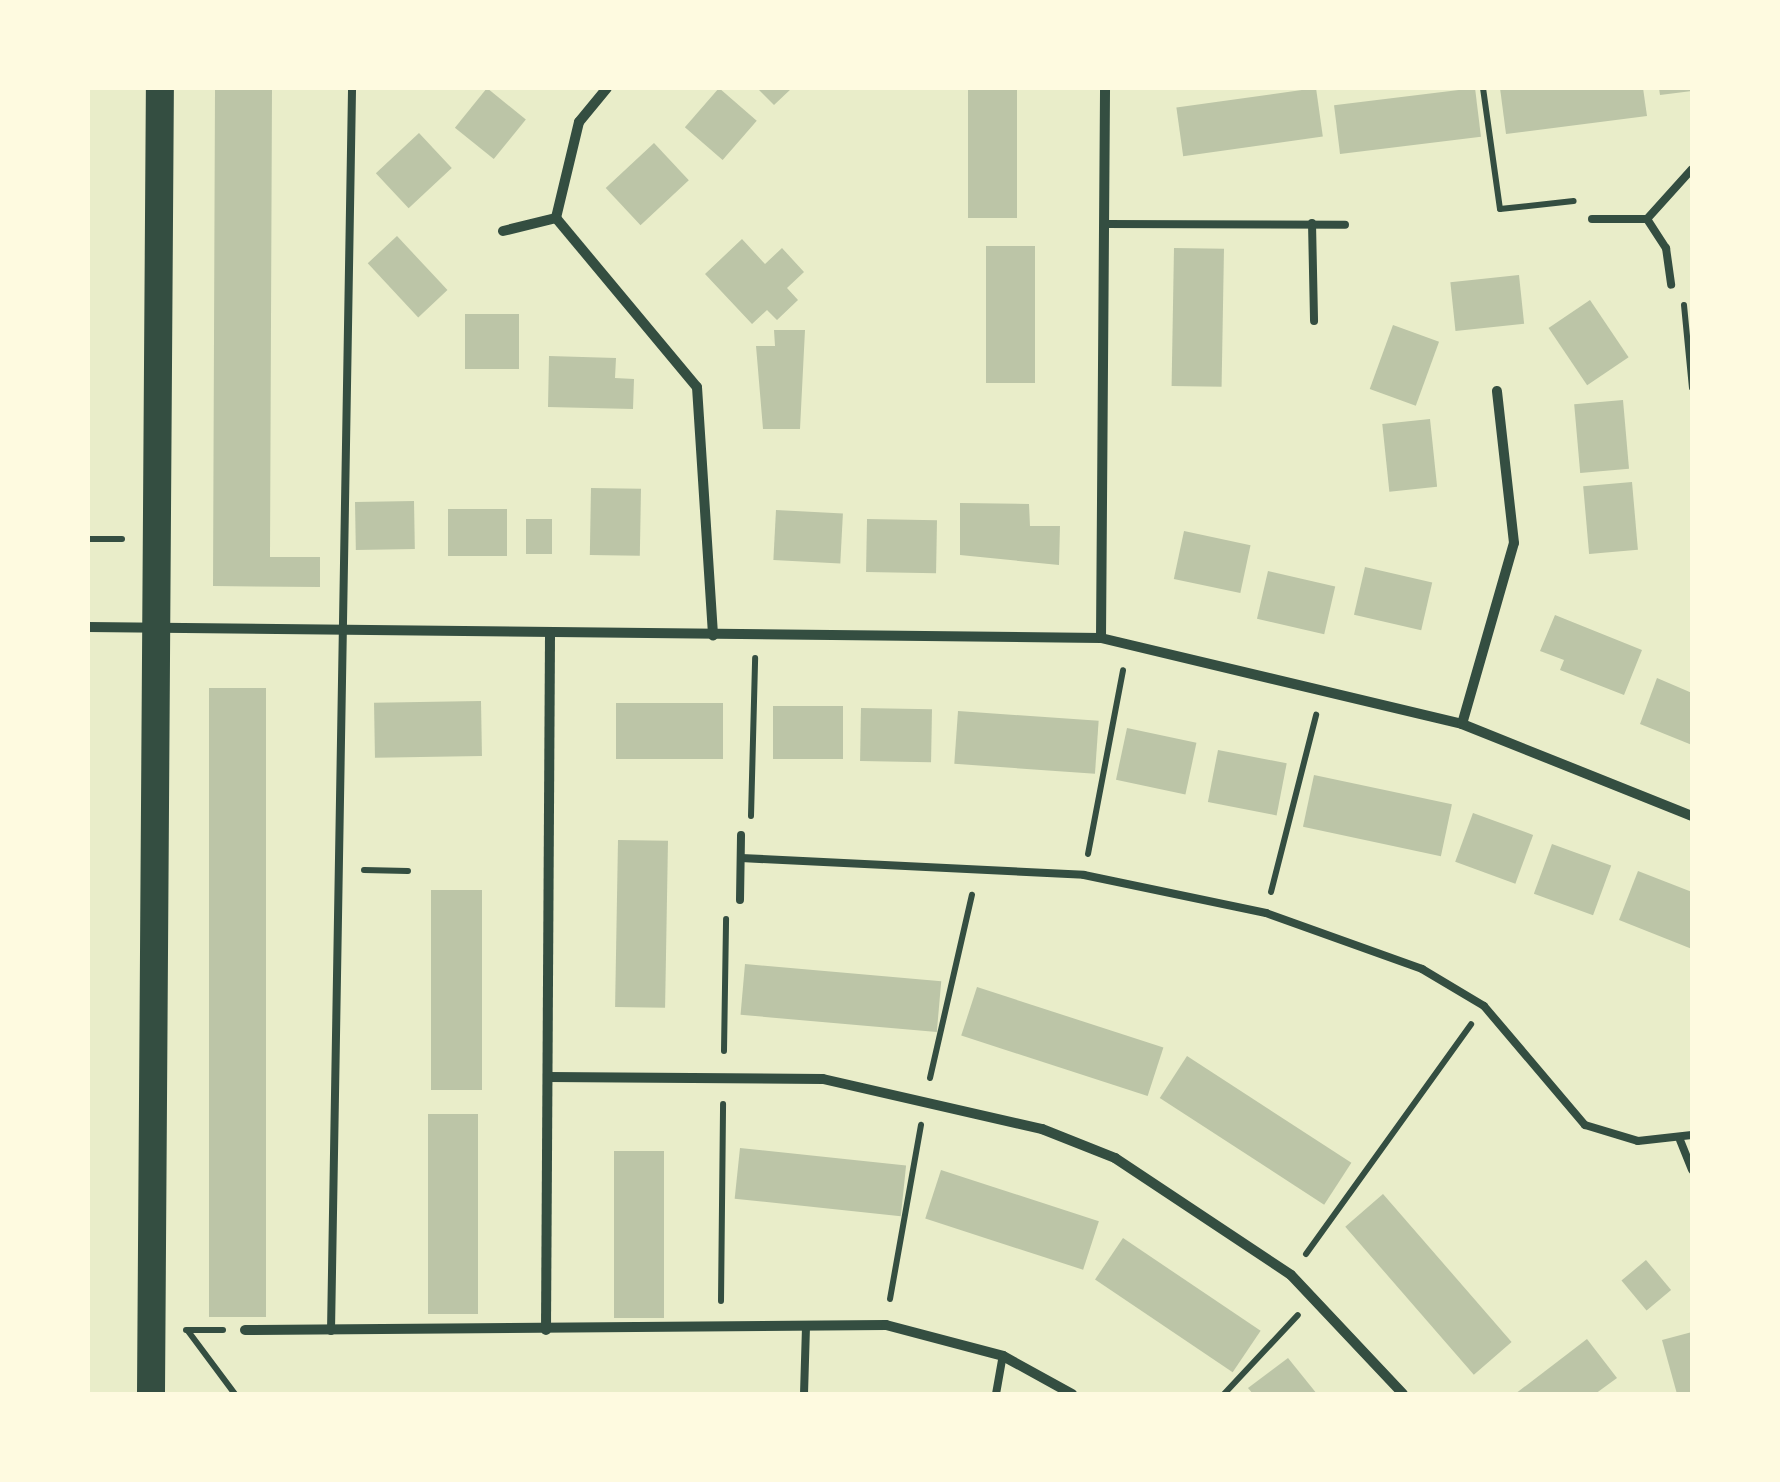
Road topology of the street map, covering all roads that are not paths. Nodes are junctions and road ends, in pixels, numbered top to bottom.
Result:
1 (160, 88) edge
2 (352, 88) edge
3 (607, 88) edge
4 (1105, 88) edge
5 (1692, 168) edge
6 (556, 218) junction
7 (1592, 219) dead end
8 (1647, 219) junction
9 (1312, 223) junction
10 (1105, 224) junction
11 (1345, 224) dead end
12 (503, 231) dead end
13 (1670, 285) road end
14 (1314, 321) dead end
15 (1498, 390) dead end
16 (88, 627) edge
17 (158, 628) junction
18 (337, 630) junction
19 (550, 632) junction
20 (712, 635) junction
21 (1101, 638) junction
22 (1462, 724) junction
23 (1692, 816) edge
24 (742, 835) road end
25 (741, 858) junction
26 (740, 900) road end
27 (548, 1078) junction
28 (1692, 1135) edge
29 (1680, 1140) junction
30 (1692, 1170) edge
31 (806, 1326) junction
32 (244, 1330) road end
33 (546, 1330) junction
34 (331, 1331) junction
35 (1004, 1356) junction
36 (151, 1394) edge
37 (804, 1394) edge
38 (996, 1394) edge
39 (1072, 1394) edge
40 (1402, 1394) edge

1 - 17 highway
2 - 18 lane
3 - 6 street
4 - 10 street
5 - 8 lane
6 - 12 street
6 - 20 street
7 - 8 lane
8 - 13 lane
9 - 10 lane
9 - 11 lane
9 - 14 lane
10 - 21 street
15 - 22 street
16 - 17 street
17 - 18 street
17 - 36 highway
18 - 19 street
18 - 34 lane
19 - 20 street
19 - 27 street
20 - 21 street
21 - 22 street
22 - 23 street
24 - 25 lane
25 - 26 lane
25 - 29 lane
27 - 33 street
27 - 40 street
28 - 29 lane
29 - 30 lane
31 - 33 street
31 - 35 street
31 - 37 lane
32 - 34 street
33 - 34 street
35 - 38 lane
35 - 39 street

